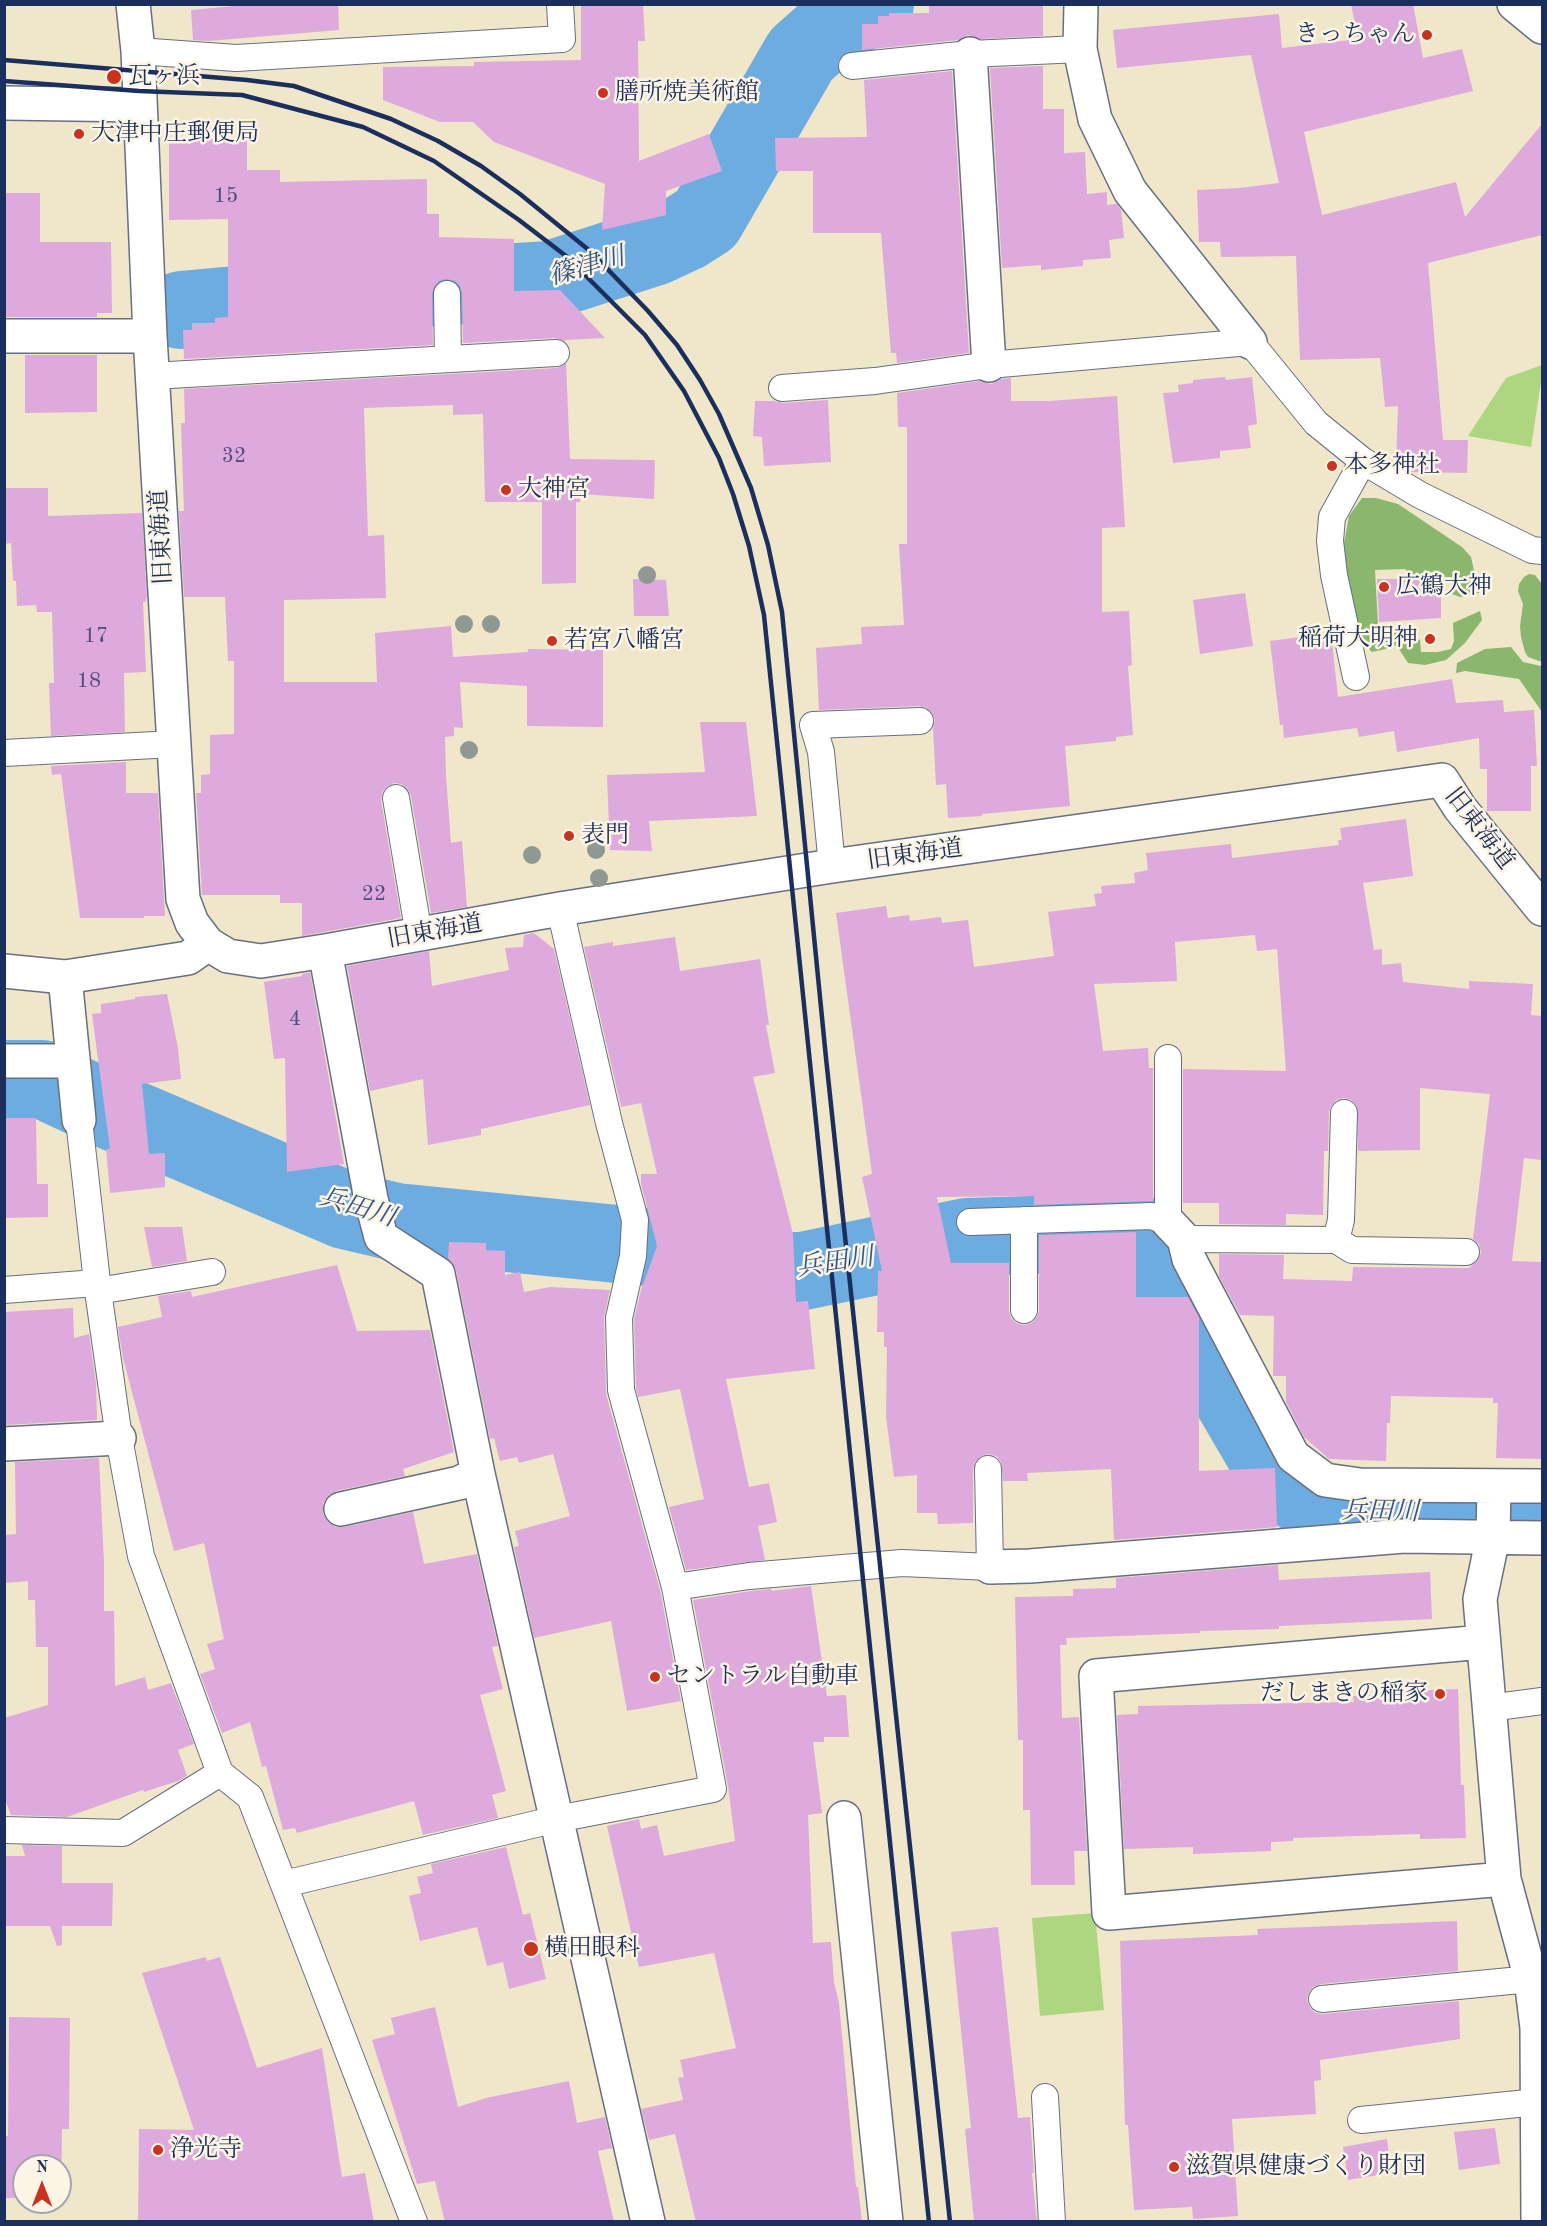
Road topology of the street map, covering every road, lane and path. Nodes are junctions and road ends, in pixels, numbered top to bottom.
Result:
1 (133, 4) edge
2 (560, 4) edge
3 (1081, 4) edge
4 (1514, 4) edge
5 (1542, 27) edge
6 (1080, 49) junction
7 (138, 51) junction
8 (970, 54) junction
9 (852, 66) dead end
10 (4, 103) edge
11 (140, 105) junction
12 (447, 294) dead end
13 (4, 336) edge
14 (150, 336) junction
15 (1250, 342) junction
16 (556, 353) dead end
17 (448, 359) junction
18 (989, 365) junction
19 (152, 376) junction
20 (782, 388) dead end
21 (1363, 461) junction
22 (1542, 551) edge
23 (1356, 677) dead end
24 (920, 721) dead end
25 (174, 744) junction
26 (4, 753) edge
27 (396, 798) dead end
28 (832, 866) junction
29 (560, 909) junction
30 (1542, 909) edge
31 (419, 935) junction
32 (208, 944) junction
33 (325, 951) junction
34 (4, 971) edge
35 (65, 977) junction
36 (1168, 1058) dead end
37 (4, 1061) edge
38 (74, 1070) junction
39 (1344, 1113) dead end
40 (79, 1120) joint
41 (970, 1222) dead end
42 (1024, 1230) junction
43 (1176, 1230) junction
44 (1336, 1240) junction
45 (1466, 1252) dead end
46 (212, 1272) dead end
47 (97, 1287) junction
48 (4, 1290) edge
49 (1024, 1310) dead end
50 (119, 1438) junction
51 (4, 1444) edge
52 (988, 1469) dead end
53 (478, 1474) junction
54 (1542, 1486) edge
55 (341, 1509) dead end
56 (1493, 1512) junction
57 (1542, 1538) edge
58 (990, 1567) junction
59 (675, 1587) junction
60 (1484, 1642) junction
61 (1542, 1701) edge
62 (1489, 1708) junction
63 (220, 1773) junction
64 (843, 1818) dead end
65 (557, 1819) junction
66 (4, 1830) edge
67 (1504, 1879) junction
68 (284, 1884) junction
69 (1531, 1978) junction
70 (1322, 1999) dead end
71 (1045, 2097) dead end
72 (1537, 2102) junction
73 (1361, 2120) dead end
74 (414, 2222) edge
75 (648, 2222) edge
76 (886, 2222) edge
77 (1052, 2222) edge
78 (1538, 2222) edge

1 - 7 street, 旧東海道
2 - 7 lane
3 - 6 street
4 - 5 street
6 - 8 lane
6 - 15 street
7 - 11 street, 旧東海道
8 - 9 lane
8 - 18 street
10 - 11 street
11 - 14 street, 旧東海道
12 - 17 lane
13 - 14 street
14 - 19 street, 旧東海道
15 - 18 lane
15 - 21 lane
16 - 17 lane
17 - 19 lane
18 - 20 lane
19 - 25 street, 旧東海道
21 - 22 lane
21 - 23 lane
24 - 28 lane
25 - 26 lane
25 - 32 street, 旧東海道
27 - 31 lane
28 - 29 street, 旧東海道
28 - 30 street, 旧東海道
29 - 31 street, 旧東海道
29 - 59 lane
31 - 33 street, 旧東海道
32 - 33 street, 旧東海道
32 - 35 street
33 - 53 street
34 - 35 street
35 - 38 street
36 - 43 lane
37 - 38 street
38 - 40 street
39 - 44 lane
40 - 47 lane
41 - 42 lane
42 - 43 lane
42 - 49 lane
43 - 44 lane
43 - 56 street
44 - 45 lane
46 - 47 lane
47 - 48 lane
47 - 50 lane
50 - 51 street
50 - 63 lane
52 - 58 lane
53 - 55 street
53 - 65 street
54 - 56 street
56 - 57 street
56 - 58 street
56 - 60 street
58 - 59 lane
59 - 65 lane
60 - 62 street
60 - 67 street
61 - 62 lane
62 - 67 street
63 - 66 lane
63 - 68 lane
64 - 76 street
65 - 68 lane
65 - 75 street
67 - 69 street
68 - 74 lane
69 - 70 lane
69 - 72 street
71 - 77 lane
72 - 73 lane
72 - 78 street

